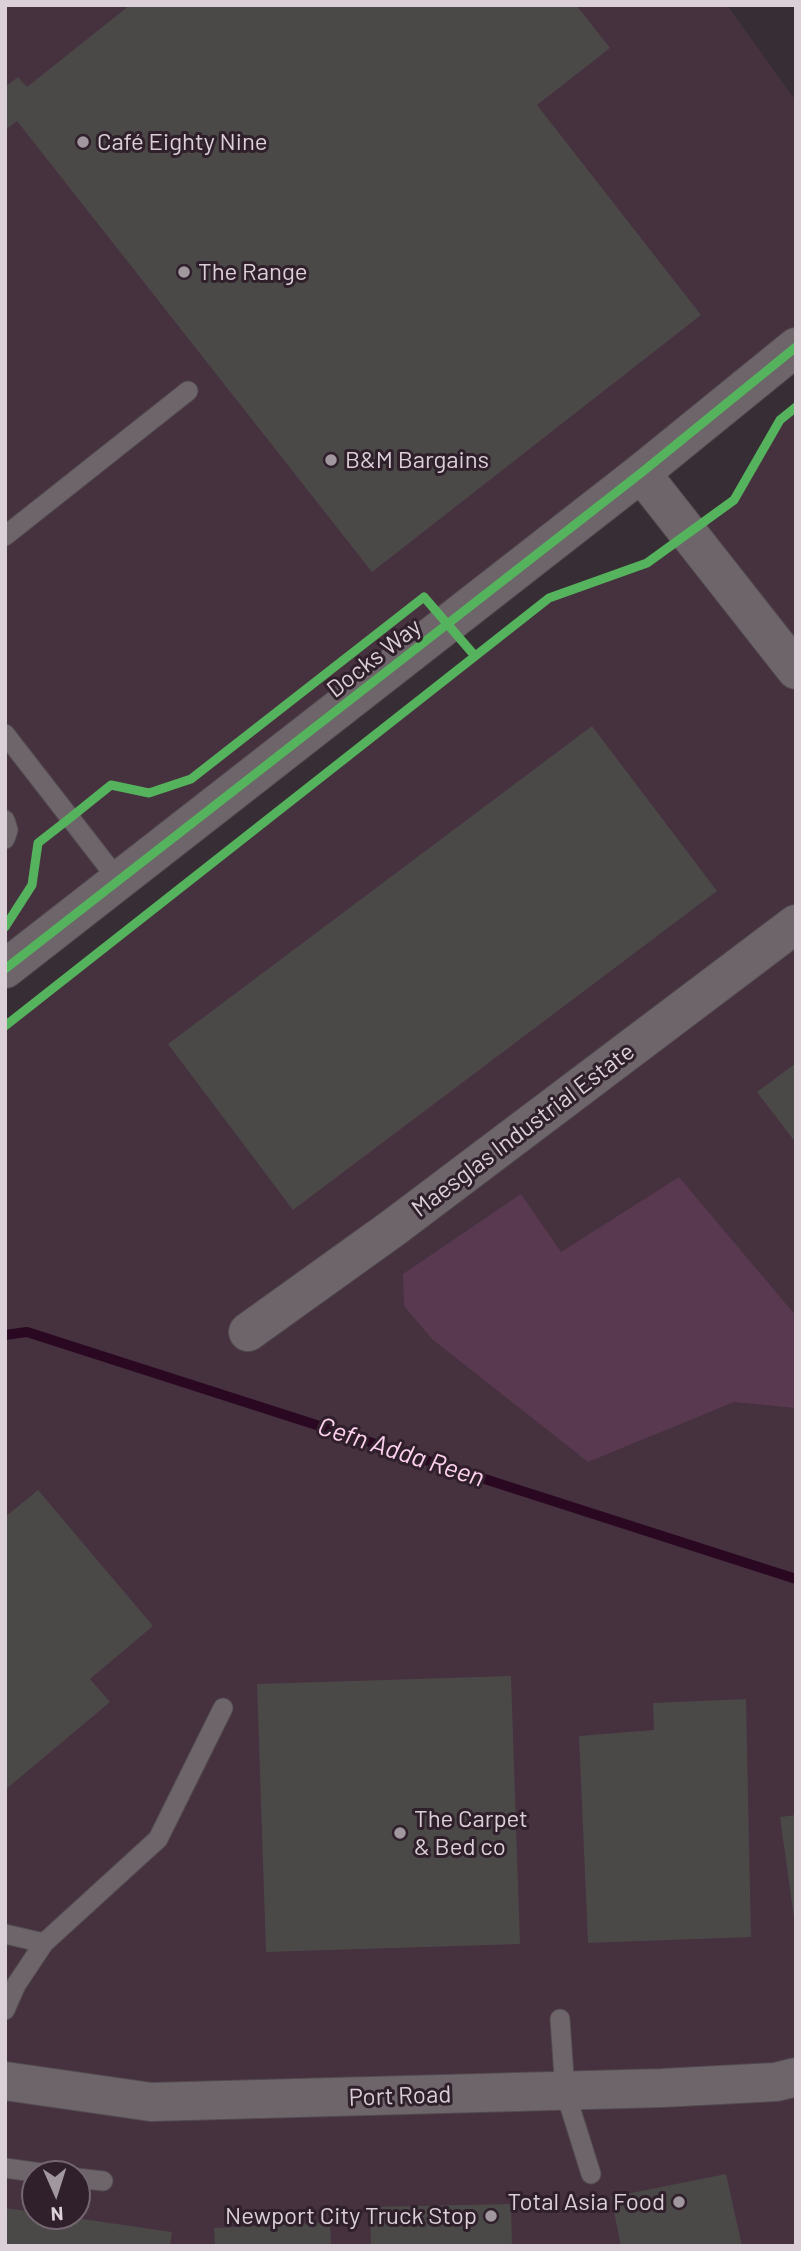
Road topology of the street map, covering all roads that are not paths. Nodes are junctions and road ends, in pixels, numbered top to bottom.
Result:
1 (796, 347) edge
2 (188, 391) dead end
3 (641, 472) junction
4 (5, 536) edge
5 (796, 670) edge
6 (5, 734) edge
7 (5, 820) edge
8 (5, 839) edge
9 (119, 881) junction
10 (796, 924) edge
11 (5, 970) edge
12 (248, 1332) dead end
13 (223, 1708) dead end
14 (5, 1934) edge
15 (44, 1943) junction
16 (5, 2009) edge
17 (560, 2019) dead end
18 (796, 2077) edge
19 (5, 2081) edge
20 (565, 2091) junction
21 (591, 2174) dead end
22 (91, 2180) edge
23 (103, 2181) dead end

1 - 3 street, Docks Way
2 - 4 lane
3 - 5 street
3 - 9 street, Docks Way
6 - 9 lane
7 - 8 lane
9 - 11 street, Docks Way
10 - 12 street, Maesglas Industrial Estate
13 - 15 lane
14 - 15 lane
15 - 16 lane
17 - 20 lane
18 - 20 street, Port Road
19 - 20 street, Port Road
20 - 21 lane
22 - 23 lane

